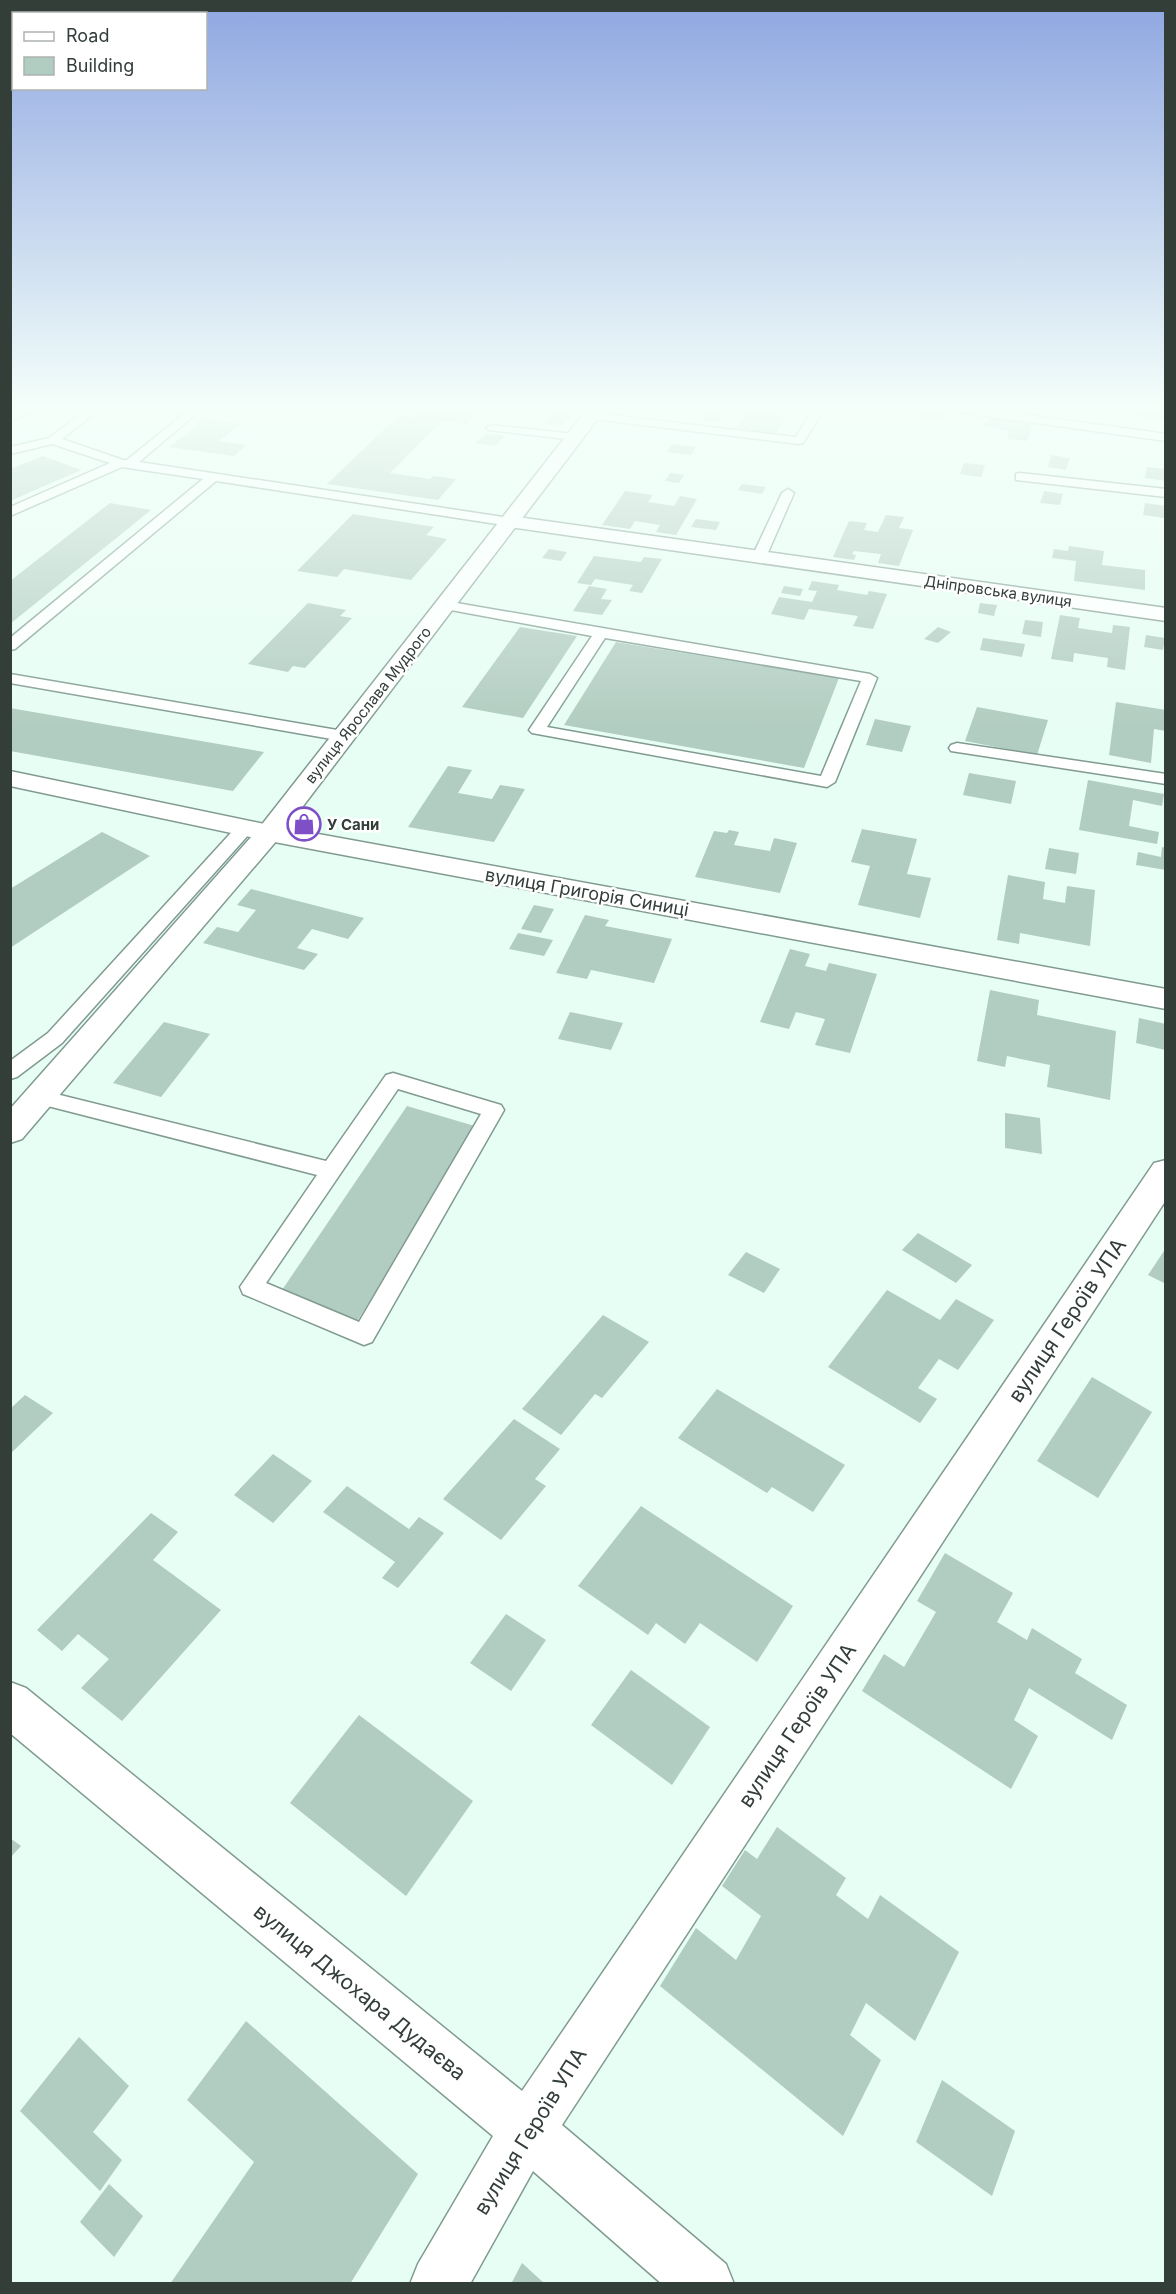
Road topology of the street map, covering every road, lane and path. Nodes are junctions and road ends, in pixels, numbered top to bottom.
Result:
1 (167, 515) edge
2 (464, 515) edge
3 (515, 515) edge
4 (778, 515) edge
5 (510, 522) junction
6 (759, 557) junction
7 (445, 605) junction
8 (1166, 615) edge
9 (601, 633) junction
10 (10, 646) edge
11 (10, 678) edge
12 (344, 736) junction
13 (957, 748) dead end
14 (10, 778) edge
15 (1166, 779) edge
16 (257, 831) junction
17 (1166, 999) edge
18 (10, 1072) edge
19 (40, 1097) junction
20 (10, 1131) edge
21 (330, 1170) junction
22 (1166, 1172) edge
23 (10, 1704) edge
24 (527, 2130) junction
25 (438, 2283) edge
26 (706, 2283) edge

1 - 10 lane
2 - 5 lane
3 - 5 street, вулиця Ярослава Мудрого
4 - 6 lane
5 - 6 street, Дніпровська вулиця
5 - 7 street, вулиця Ярослава Мудрого
6 - 8 street, Дніпровська вулиця
7 - 9 lane
7 - 12 street, вулиця Ярослава Мудрого
9 - 9 lane
11 - 12 lane
12 - 16 street, вулиця Ярослава Мудрого
13 - 15 lane
14 - 16 street, вулиця Григорія Синиці
16 - 17 street, вулиця Григорія Синиці
16 - 18 lane
16 - 19 street, вулиця Ярослава Мудрого
19 - 20 street, вулиця Ярослава Мудрого
19 - 21 lane
21 - 21 lane
22 - 24 street, вулиця Героїв УПА
23 - 24 street, вулиця Джохара Дудаєва
24 - 25 street, вулиця Героїв УПА
24 - 26 street, вулиця Джохара Дудаєва

